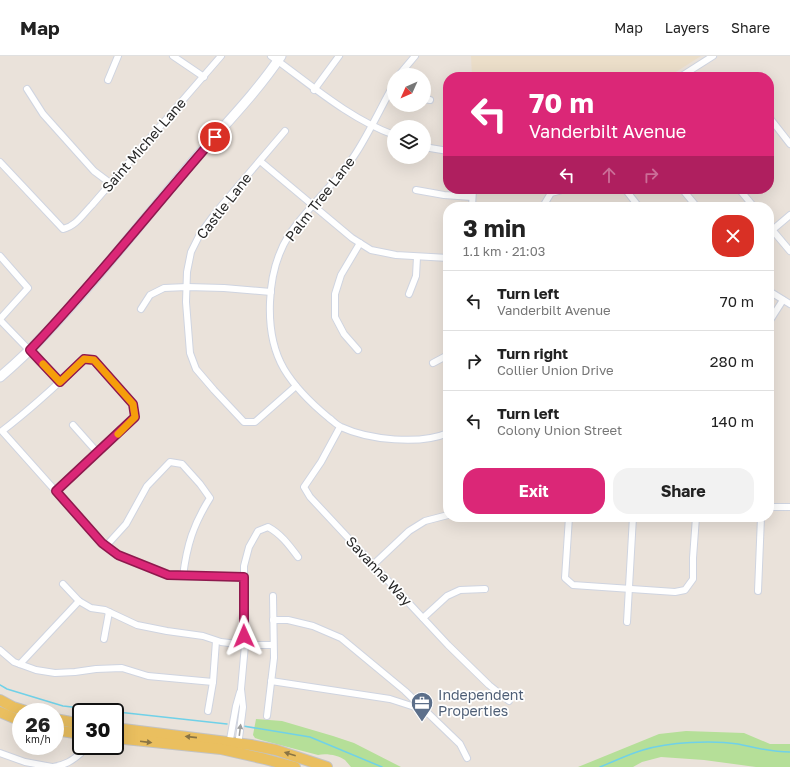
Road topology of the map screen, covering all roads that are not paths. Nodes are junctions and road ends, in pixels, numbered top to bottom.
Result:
1 (118, 56) edge
2 (173, 56) edge
3 (221, 56) edge
4 (339, 56) edge
5 (415, 56) edge
6 (713, 56) edge
7 (276, 58) edge
8 (405, 68) edge
9 (688, 72) edge
10 (204, 77) junction
11 (108, 80) dead end
12 (27, 90) dead end
13 (314, 90) junction
14 (387, 97) edge
15 (372, 124) junction
16 (774, 124) edge
17 (285, 131) dead end
18 (387, 132) edge
19 (790, 144) edge
20 (431, 148) edge
21 (443, 150) edge
22 (260, 161) junction
23 (0, 162) edge
24 (110, 183) junction
25 (416, 190) dead end
26 (472, 194) edge
27 (629, 194) edge
28 (686, 194) edge
29 (744, 194) edge
30 (472, 197) junction
31 (472, 202) edge
32 (635, 202) edge
33 (693, 202) edge
34 (750, 202) edge
35 (313, 205) junction
36 (790, 215) edge
37 (774, 227) edge
38 (774, 234) edge
39 (360, 243) junction
40 (790, 251) edge
41 (0, 256) edge
42 (417, 257) junction
43 (443, 258) edge
44 (187, 287) junction
45 (271, 292) junction
46 (409, 294) dead end
47 (774, 294) edge
48 (783, 300) junction
49 (790, 304) edge
50 (141, 309) dead end
51 (774, 314) edge
52 (0, 320) edge
53 (30, 350) junction
54 (358, 350) dead end
55 (443, 358) edge
56 (433, 363) dead end
57 (0, 377) edge
58 (60, 382) junction
59 (296, 386) junction
60 (72, 425) dead end
61 (340, 427) junction
62 (443, 435) edge
63 (97, 452) junction
64 (56, 491) junction
65 (774, 507) edge
66 (790, 507) edge
67 (443, 516) edge
68 (569, 522) edge
69 (632, 522) edge
70 (696, 522) edge
71 (761, 522) edge
72 (106, 546) junction
73 (298, 557) dead end
74 (373, 564) junction
75 (183, 576) junction
76 (244, 577) junction
77 (63, 584) dead end
78 (629, 588) junction
79 (485, 589) dead end
80 (758, 591) dead end
81 (273, 596) dead end
82 (79, 601) junction
83 (109, 612) junction
84 (423, 618) junction
85 (273, 620) junction
86 (627, 622) dead end
87 (104, 638) dead end
88 (216, 640) junction
89 (245, 645) junction
90 (273, 645) junction
91 (0, 650) edge
92 (20, 664) junction
93 (213, 682) junction
94 (271, 682) junction
95 (0, 700) edge
96 (509, 701) dead end
97 (12, 705) edge
98 (208, 711) dead end
99 (426, 711) junction
100 (0, 712) edge
101 (267, 716) dead end
102 (12, 717) edge
103 (124, 729) edge
104 (124, 739) edge
105 (234, 747) junction
106 (0, 753) edge
107 (79, 755) edge
108 (467, 758) dead end
109 (24, 764) edge
110 (39, 766) edge
111 (53, 767) edge
112 (295, 767) edge
113 (327, 767) edge

1 - 11 street
2 - 10 street
3 - 10 street, Saint Michel Lane
4 - 13 street
5 - 8 street
6 - 9 street
7 - 13 street
7 - 53 main road
10 - 24 street, Saint Michel Lane
12 - 24 street
13 - 15 street
14 - 15 street, Palm Tree Lane
15 - 18 street
15 - 35 street, Palm Tree Lane
16 - 19 street
17 - 22 street, Castle Lane
20 - 21 street
22 - 35 street
22 - 44 street, Castle Lane
23 - 24 street, Saint Michel Lane
25 - 30 street
26 - 30 street
27 - 32 street
28 - 33 street
29 - 34 street
30 - 31 street
35 - 39 street
35 - 45 street, Palm Tree Lane
36 - 37 street
38 - 40 street
39 - 42 street
39 - 54 street
41 - 52 street
42 - 43 street
42 - 46 street
44 - 45 street
44 - 50 street
44 - 59 street, Castle Lane
45 - 59 street, Palm Tree Lane
47 - 48 street
48 - 49 street
48 - 51 street
52 - 53 street
53 - 57 main road
53 - 58 street
55 - 56 street
58 - 63 street
58 - 64 street
59 - 61 street, Palm Tree Lane
60 - 63 street
61 - 62 street, Palm Tree Lane
61 - 74 street, Savanna Way
63 - 64 street
64 - 72 street
65 - 66 street
67 - 74 street
68 - 78 street
69 - 78 street
70 - 78 street
71 - 80 street
72 - 75 street
72 - 75 street
73 - 76 street
74 - 84 street, Savanna Way
75 - 76 street
76 - 89 street
77 - 82 street
78 - 86 street
79 - 84 street
81 - 85 street
82 - 83 street
82 - 92 street
83 - 87 street
83 - 88 street
84 - 96 street, Savanna Way
85 - 90 street
85 - 99 street
88 - 89 street
88 - 93 street
89 - 90 street
89 - 105 street
90 - 94 street
91 - 92 street
92 - 93 street
93 - 98 street
94 - 99 street
94 - 101 street
95 - 97 main road
99 - 108 street
100 - 102 main road
105 -> 103 main road
104 -> 105 main road
105 - 112 main road
113 -> 105 main road
106 - 109 street
107 - 111 street
109 - 110 street
110 - 111 street

